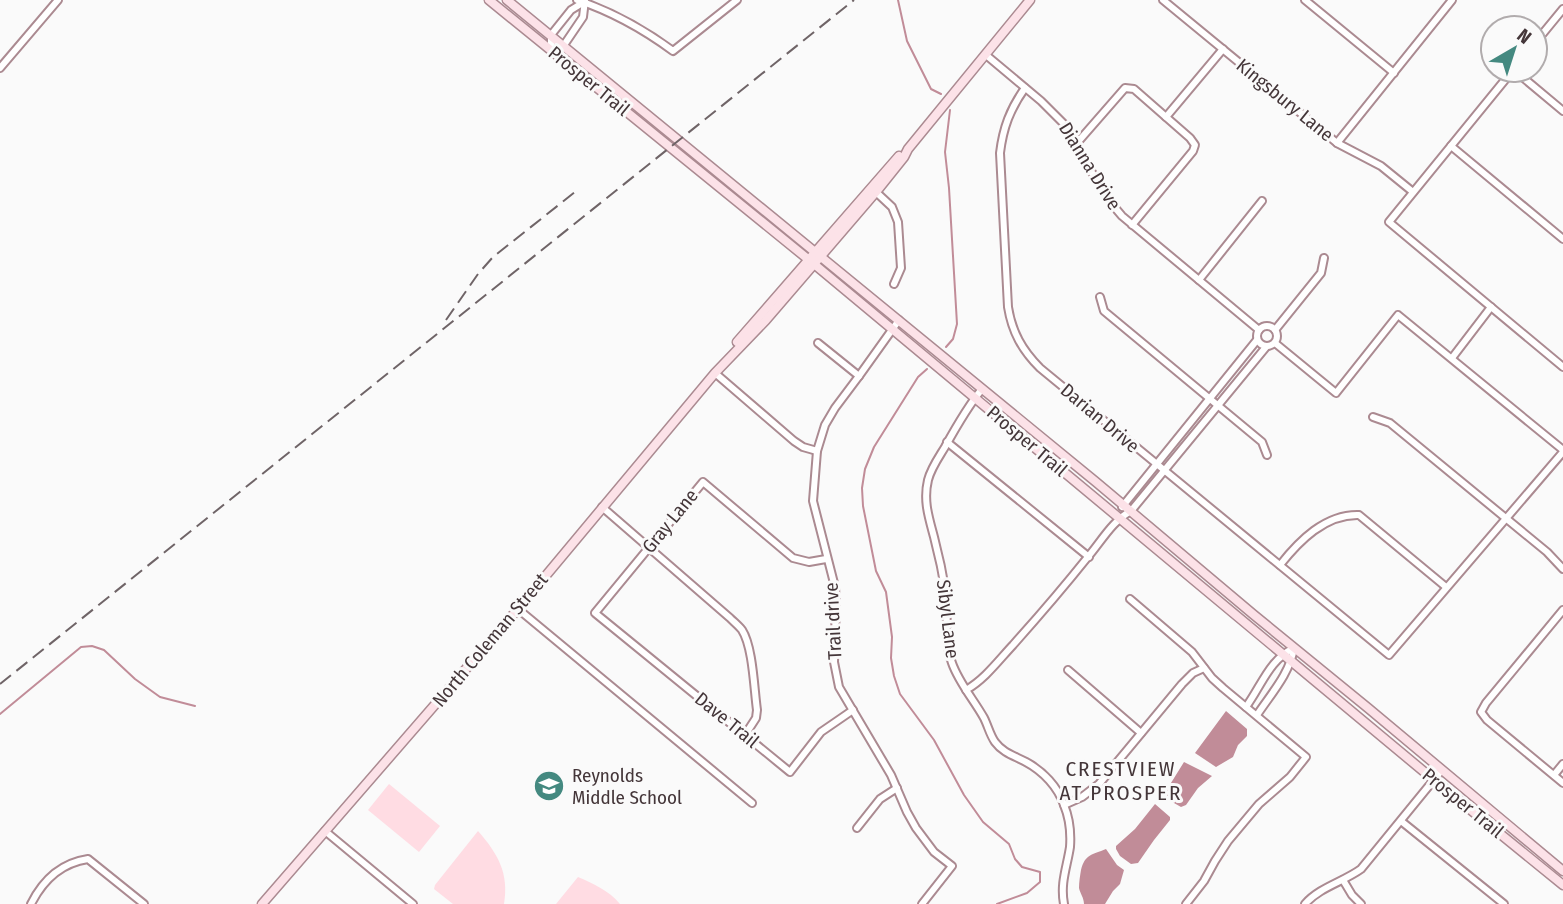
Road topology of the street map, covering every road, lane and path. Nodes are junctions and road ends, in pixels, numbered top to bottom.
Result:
1 (58, 0) edge
2 (489, 0) edge
3 (507, 0) edge
4 (736, 0) edge
5 (1030, 0) edge
6 (1163, 0) edge
7 (1305, 0) edge
8 (582, 1) edge
9 (1450, 1) edge
10 (1563, 9) edge
11 (1549, 26) edge
12 (551, 36) junction
13 (564, 46) junction
14 (1223, 49) junction
15 (551, 50) junction
16 (986, 55) junction
17 (0, 68) edge
18 (1394, 73) junction
19 (1502, 84) edge
20 (1530, 84) edge
21 (1025, 88) junction
22 (1563, 111) edge
23 (1166, 117) junction
24 (1077, 143) junction
25 (1337, 143) junction
26 (1451, 146) junction
27 (908, 149) junction
28 (876, 192) junction
29 (1413, 192) junction
30 (1262, 201) dead end
31 (1132, 225) junction
32 (1563, 239) edge
33 (818, 255) junction
34 (1324, 258) dead end
35 (812, 262) junction
36 (1199, 280) junction
37 (894, 284) dead end
38 (1100, 297) dead end
39 (1491, 307) junction
40 (899, 320) junction
41 (892, 329) junction
42 (1259, 330) junction
43 (1275, 330) junction
44 (1257, 340) junction
45 (818, 343) dead end
46 (1275, 343) junction
47 (1266, 347) junction
48 (1452, 358) junction
49 (1563, 367) edge
50 (715, 373) junction
51 (859, 376) junction
52 (982, 388) junction
53 (975, 397) junction
54 (1210, 399) junction
55 (1218, 405) junction
56 (1373, 417) dead end
57 (947, 442) junction
58 (817, 451) junction
59 (1563, 451) edge
60 (1267, 454) dead end
61 (1156, 464) junction
62 (1164, 471) junction
63 (1122, 504) junction
64 (602, 507) junction
65 (1131, 510) junction
66 (1119, 517) junction
67 (1507, 519) junction
68 (649, 548) junction
69 (1089, 557) junction
70 (827, 559) junction
71 (1280, 565) junction
72 (1563, 569) edge
73 (1446, 587) junction
74 (1130, 599) dead end
75 (518, 609) junction
76 (1563, 610) edge
77 (595, 613) joint
78 (1294, 648) junction
79 (1282, 654) junction
80 (1292, 662) junction
81 (1203, 667) junction
82 (1068, 670) dead end
83 (1258, 689) junction
84 (966, 690) junction
85 (1270, 696) junction
86 (1246, 707) junction
87 (853, 710) junction
88 (1257, 715) junction
89 (1141, 733) junction
90 (745, 736) junction
91 (1563, 764) edge
92 (1441, 771) junction
93 (1554, 775) junction
94 (1434, 780) junction
95 (1563, 783) edge
96 (897, 788) junction
97 (752, 803) dead end
98 (1064, 804) junction
99 (1401, 821) junction
100 (857, 828) dead end
101 (325, 831) junction
102 (1563, 871) edge
103 (1343, 880) junction
104 (1563, 885) edge
105 (31, 904) edge
106 (144, 904) edge
107 (262, 904) edge
108 (413, 904) edge
109 (922, 904) edge
110 (1065, 904) edge
111 (1186, 904) edge
112 (1305, 904) edge
113 (1361, 904) edge
114 (1504, 904) edge

1 - 17 street
2 - 15 main road, Prosper Trail
3 - 12 main road, Prosper Trail
4 - 8 street
5 - 16 main road, North Coleman Street
6 - 14 street, Kingsbury Lane
7 - 18 street
8 - 12 street
8 - 13 street
9 - 18 street
10 - 11 street
12 - 13 main road, Prosper Trail
12 - 15 street
13 - 15 street
13 - 33 main road, Prosper Trail
14 - 23 street
14 - 25 street, Kingsbury Lane
15 - 35 main road, Prosper Trail
16 - 21 street, Dianna Drive
16 - 27 main road, North Coleman Street
18 - 25 street
19 - 26 street
20 - 22 street
21 - 24 street, Dianna Drive
21 - 61 street, Darian Drive
23 - 24 street
23 - 31 street
24 - 31 street, Dianna Drive
25 - 29 street, Kingsbury Lane
26 - 29 street
26 - 32 street
27 - 28 main road, North Coleman Street
27 - 33 main road, North Coleman Street
28 - 33 main road, North Coleman Street
28 - 37 street
29 - 39 street
30 - 36 street
31 - 36 street, Dianna Drive
33 - 35 main road, North Coleman Street
33 - 40 main road, Prosper Trail
34 - 43 street
35 - 41 main road, Prosper Trail
35 - 50 main road, North Coleman Street
36 - 42 street, Dianna Drive
38 - 54 street
39 - 48 street
39 - 49 street
40 - 41 street, Trail drive
40 - 52 main road, Prosper Trail
41 - 51 street, Trail drive
41 - 53 main road, Prosper Trail
42 - 43 street
42 - 44 street
43 - 46 street
44 - 47 street
44 - 54 street
45 - 51 street
46 - 47 street
46 - 48 street
47 - 55 street
48 - 59 street
50 - 58 street
50 - 64 main road, North Coleman Street
51 - 58 street, Trail drive
52 - 53 street, Sibyl Lane
52 - 63 main road, Prosper Trail
53 - 57 street, Sibyl Lane
53 - 66 main road, Prosper Trail
54 - 55 street
54 - 61 street
55 - 60 street
55 - 62 street
56 - 67 street
57 - 69 street
57 - 84 street, Sibyl Lane
58 - 70 street, Trail drive
59 - 67 street
61 - 62 street, Darian Drive
61 - 63 street
62 - 65 street
62 - 71 street, Darian Drive
63 - 65 main road, Prosper Trail
63 - 66 street
64 - 68 street
64 - 75 main road, North Coleman Street
65 - 66 street
65 - 78 main road, Prosper Trail
66 - 69 street
66 - 79 main road, Prosper Trail
67 - 72 street
67 - 73 street
68 - 70 street, Gray Lane
68 - 77 street, Gray Lane
68 - 90 street
69 - 84 street
70 - 87 street, Trail drive
71 - 73 street
71 - 73 street, Darian Drive
74 - 81 street
75 - 97 street
75 - 101 main road, North Coleman Street
76 - 93 street
77 - 90 street, Dave Trail
78 - 79 street
78 - 80 street
78 - 92 main road, Prosper Trail
79 - 80 main road, Prosper Trail
79 - 83 street
80 - 85 street
80 - 94 main road, Prosper Trail
81 - 86 street
81 - 89 street
82 - 89 street
83 - 85 street
83 - 86 street
84 - 98 street, Sibyl Lane
85 - 88 street
86 - 88 street
87 - 90 street, Dave Trail
87 - 96 street, Trail drive
88 - 111 street
89 - 98 street
91 - 93 street
92 - 94 street
92 - 102 main road, Prosper Trail
93 - 95 street
94 - 99 street
94 - 104 main road, Prosper Trail
96 - 100 street
96 - 109 street, Trail drive
98 - 110 street, Sibyl Lane
99 - 103 street
99 - 114 street
101 - 107 main road, North Coleman Street
101 - 108 street
103 - 112 street
103 - 113 street
105 - 106 street

